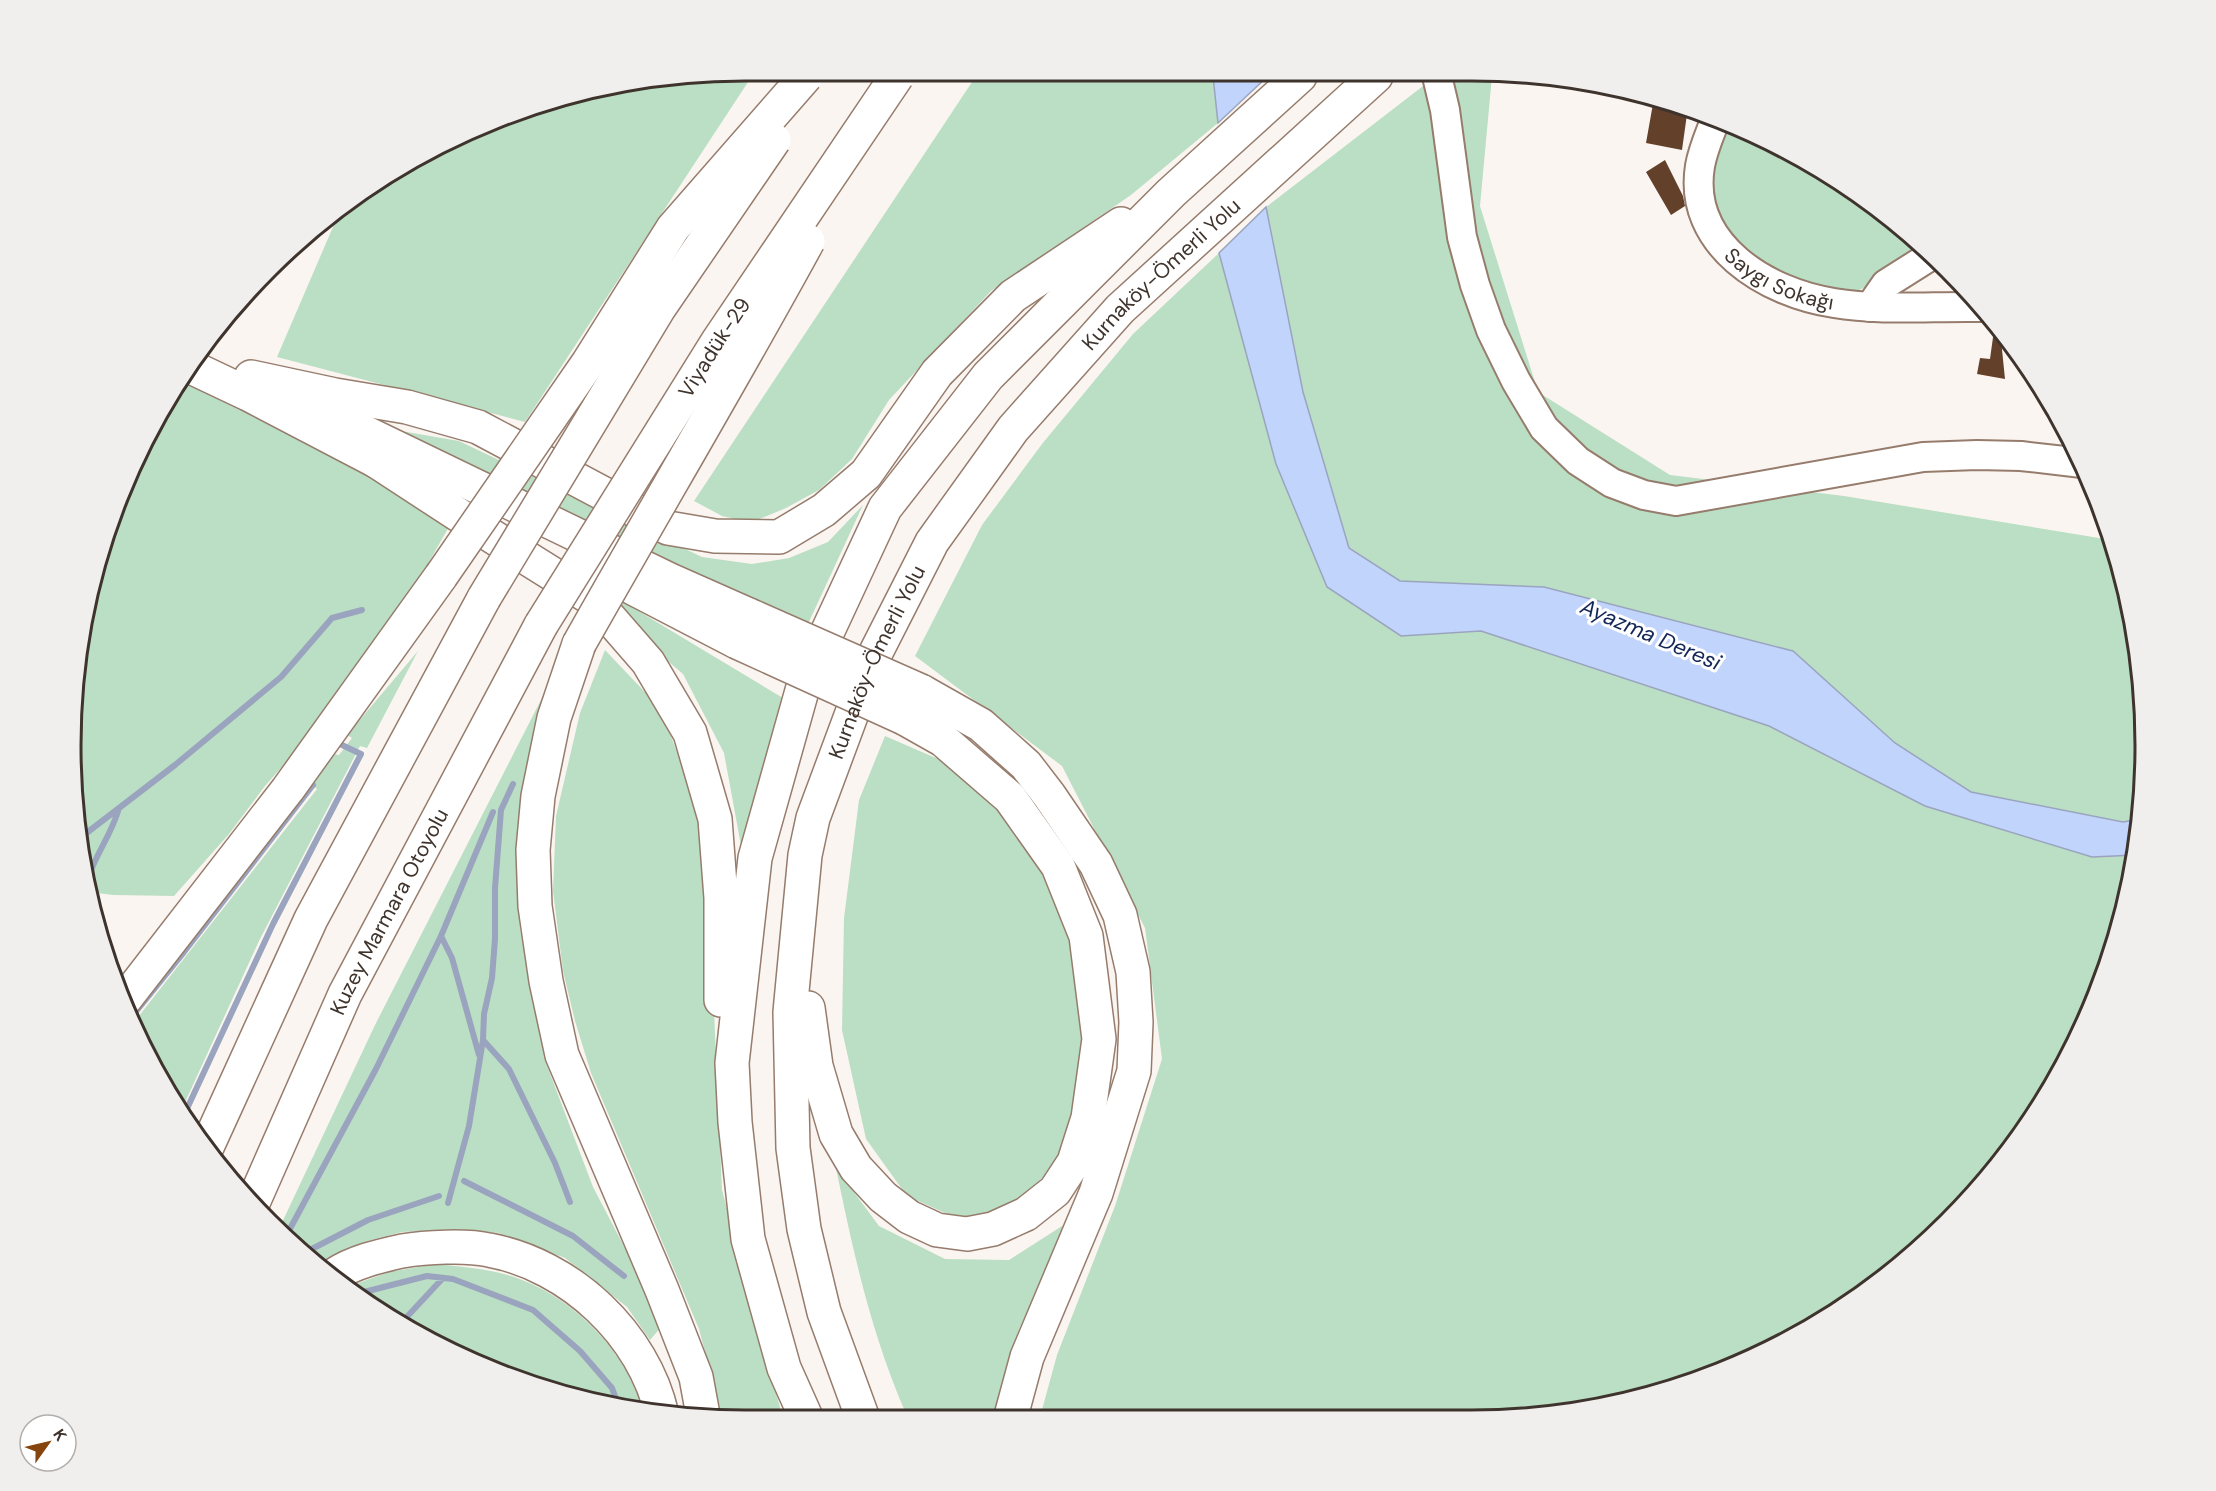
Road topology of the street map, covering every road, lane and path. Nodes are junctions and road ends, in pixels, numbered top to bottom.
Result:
1 (802, 81) edge
2 (814, 81) edge
3 (895, 81) edge
4 (895, 81) edge
5 (1294, 81) edge
6 (1371, 81) edge
7 (1438, 81) edge
8 (1713, 127) edge
9 (1171, 193) junction
10 (1924, 260) edge
11 (1870, 307) junction
12 (1970, 307) edge
13 (207, 356) edge
14 (197, 370) edge
15 (251, 377) junction
16 (376, 461) junction
17 (2070, 462) edge
18 (541, 625) joint
19 (743, 629) junction
20 (912, 705) junction
21 (806, 855) junction
22 (129, 994) edge
23 (732, 1063) junction
24 (210, 1139) edge
25 (256, 1195) edge
26 (339, 1271) edge
27 (660, 1404) edge
28 (702, 1409) edge
29 (803, 1410) edge
30 (860, 1410) edge
31 (1013, 1410) edge

1 - 22 main road, bridge
2 - 24 main road, bridge
3 - 18 main road, Viyadük-29, bridge
4 - 28 main road, bridge
5 - 9 main road
6 - 21 main road, Kurnaköy-Ömerli Yolu
7 - 17 street
8 - 11 street, Saygı Sokağı
9 - 15 main road
9 - 23 main road
10 - 11 street
11 - 12 street, Saygı Sokağı
13 - 15 main road
14 - 16 main road
15 - 19 main road
16 - 19 main road
16 - 23 main road
18 - 25 main road, Kuzey Marmara Otoyolu
19 - 20 main road, bridge
20 - 21 main road
20 - 31 main road
21 - 30 main road, Kurnaköy-Ömerli Yolu
23 - 29 main road
26 - 27 main road

